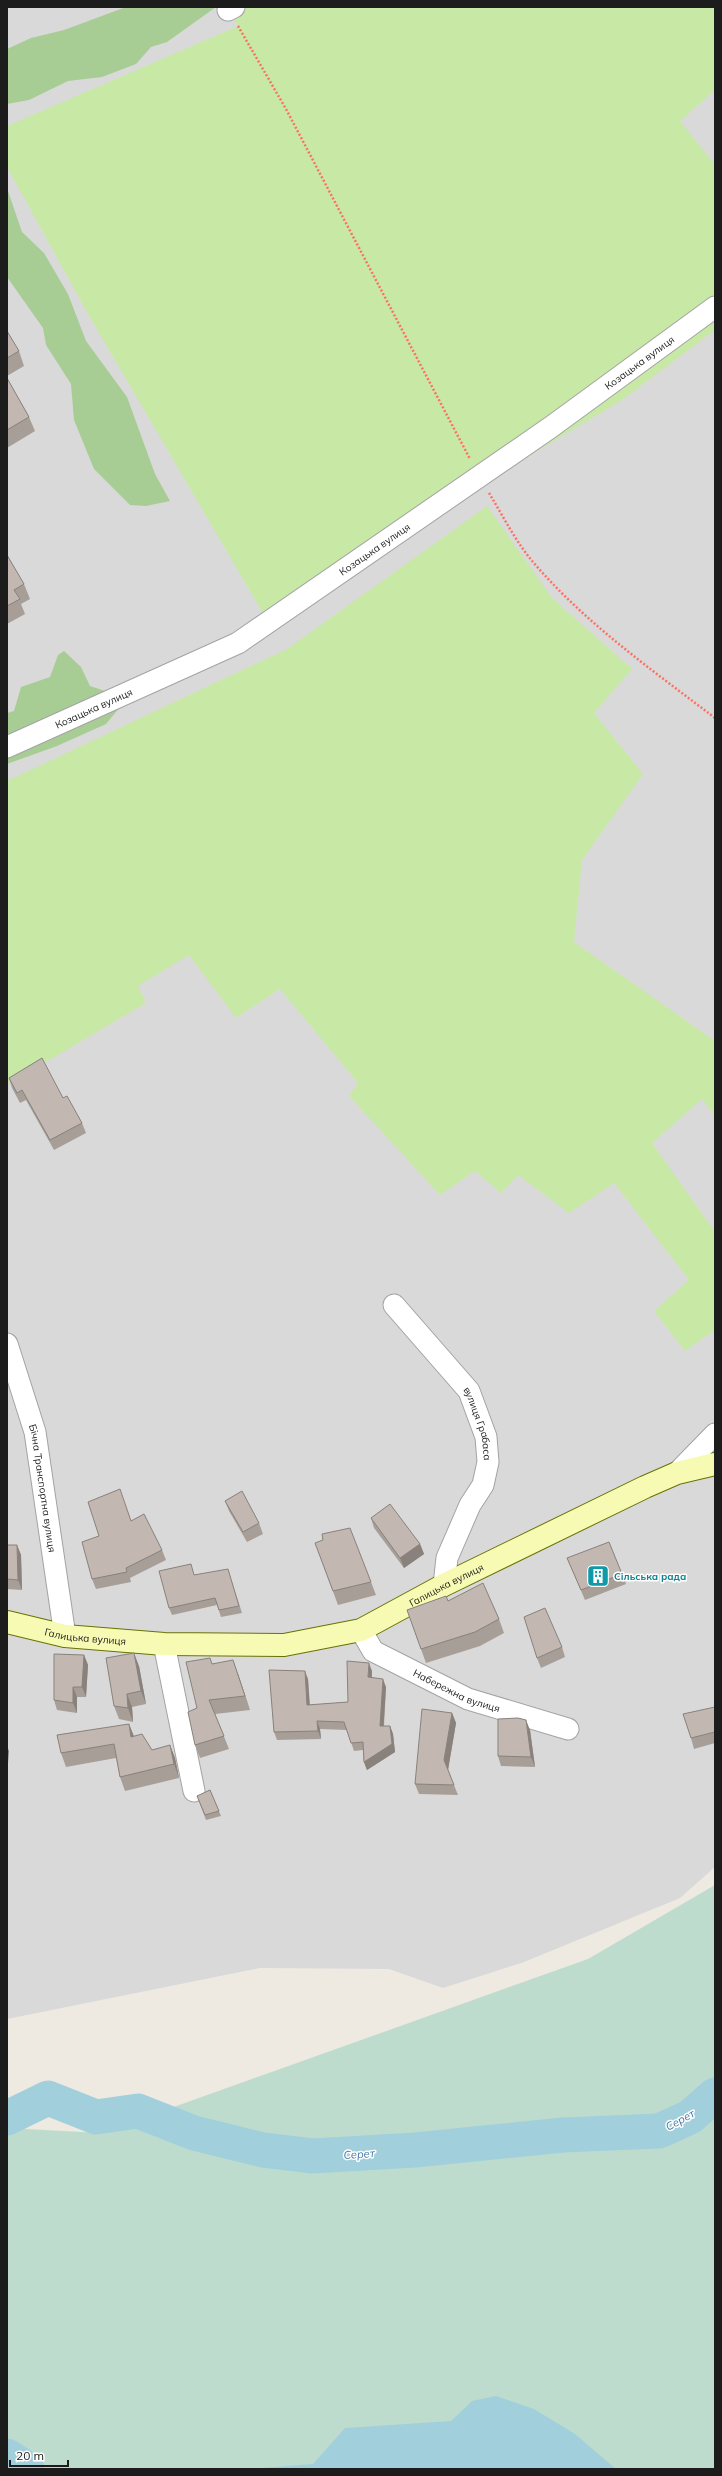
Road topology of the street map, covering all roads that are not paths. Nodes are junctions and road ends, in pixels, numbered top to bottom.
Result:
1 (715, 307) edge
2 (7, 747) edge
3 (394, 1305) dead end
4 (7, 1344) edge
5 (715, 1434) edge
6 (715, 1464) edge
7 (677, 1473) junction
8 (444, 1585) junction
9 (7, 1622) edge
10 (361, 1630) junction
11 (65, 1636) junction
12 (164, 1644) junction
13 (568, 1729) dead end
14 (194, 1791) dead end

1 - 2 street, Козацька вулиця
3 - 8 street, вулиця Грабаса
4 - 11 street, Бічна Транспортна вулиця
5 - 7 street
6 - 7 main road, Галицька вулиця
7 - 8 main road, Галицька вулиця
8 - 10 main road, Галицька вулиця
9 - 11 main road, Галицька вулиця
10 - 12 main road, Галицька вулиця
10 - 13 street, Набережна вулиця
11 - 12 main road, Галицька вулиця
12 - 14 street

